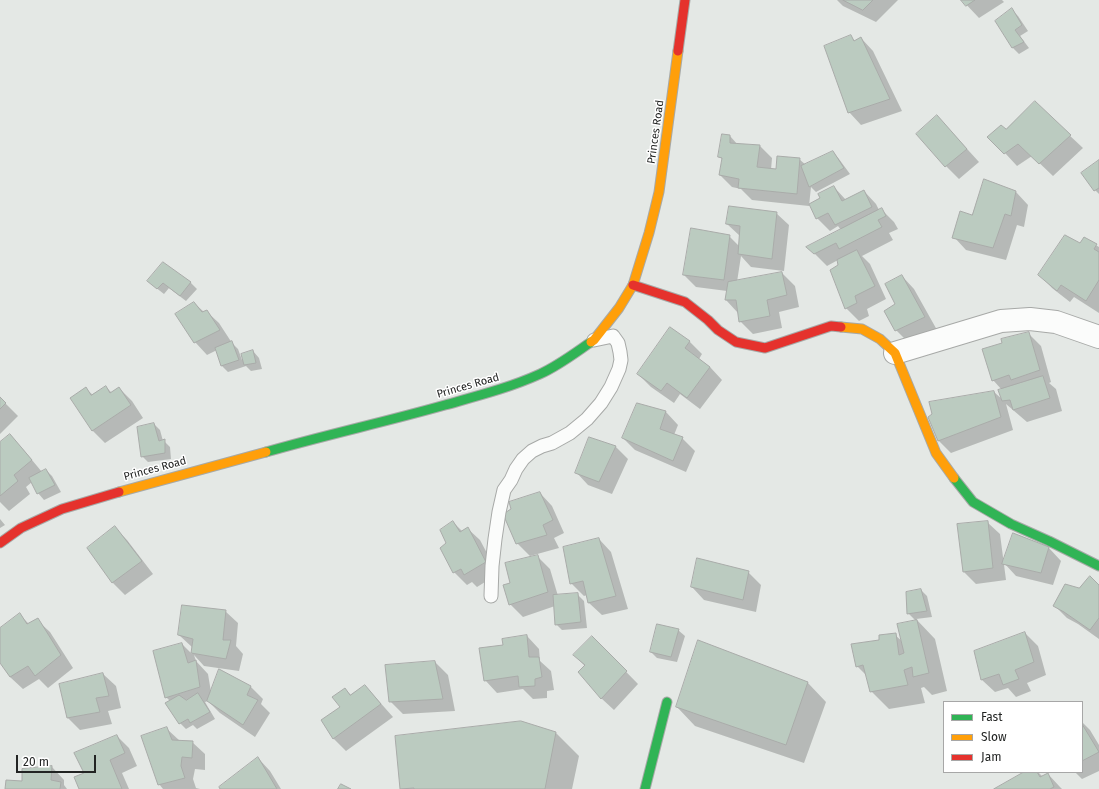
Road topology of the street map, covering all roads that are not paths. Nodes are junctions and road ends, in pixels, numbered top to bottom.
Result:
1 (685, 0) edge
2 (633, 284) junction
3 (1099, 337) edge
4 (594, 340) junction
5 (895, 353) junction
6 (0, 543) edge
7 (1099, 566) edge
8 (491, 596) dead end
9 (666, 702) dead end
10 (645, 789) edge

1 - 2 main road, Princes Road
2 - 4 main road, Princes Road
2 - 5 main road
3 - 5 street
4 - 6 main road, Princes Road
4 - 8 lane
5 - 7 main road
9 - 10 main road

